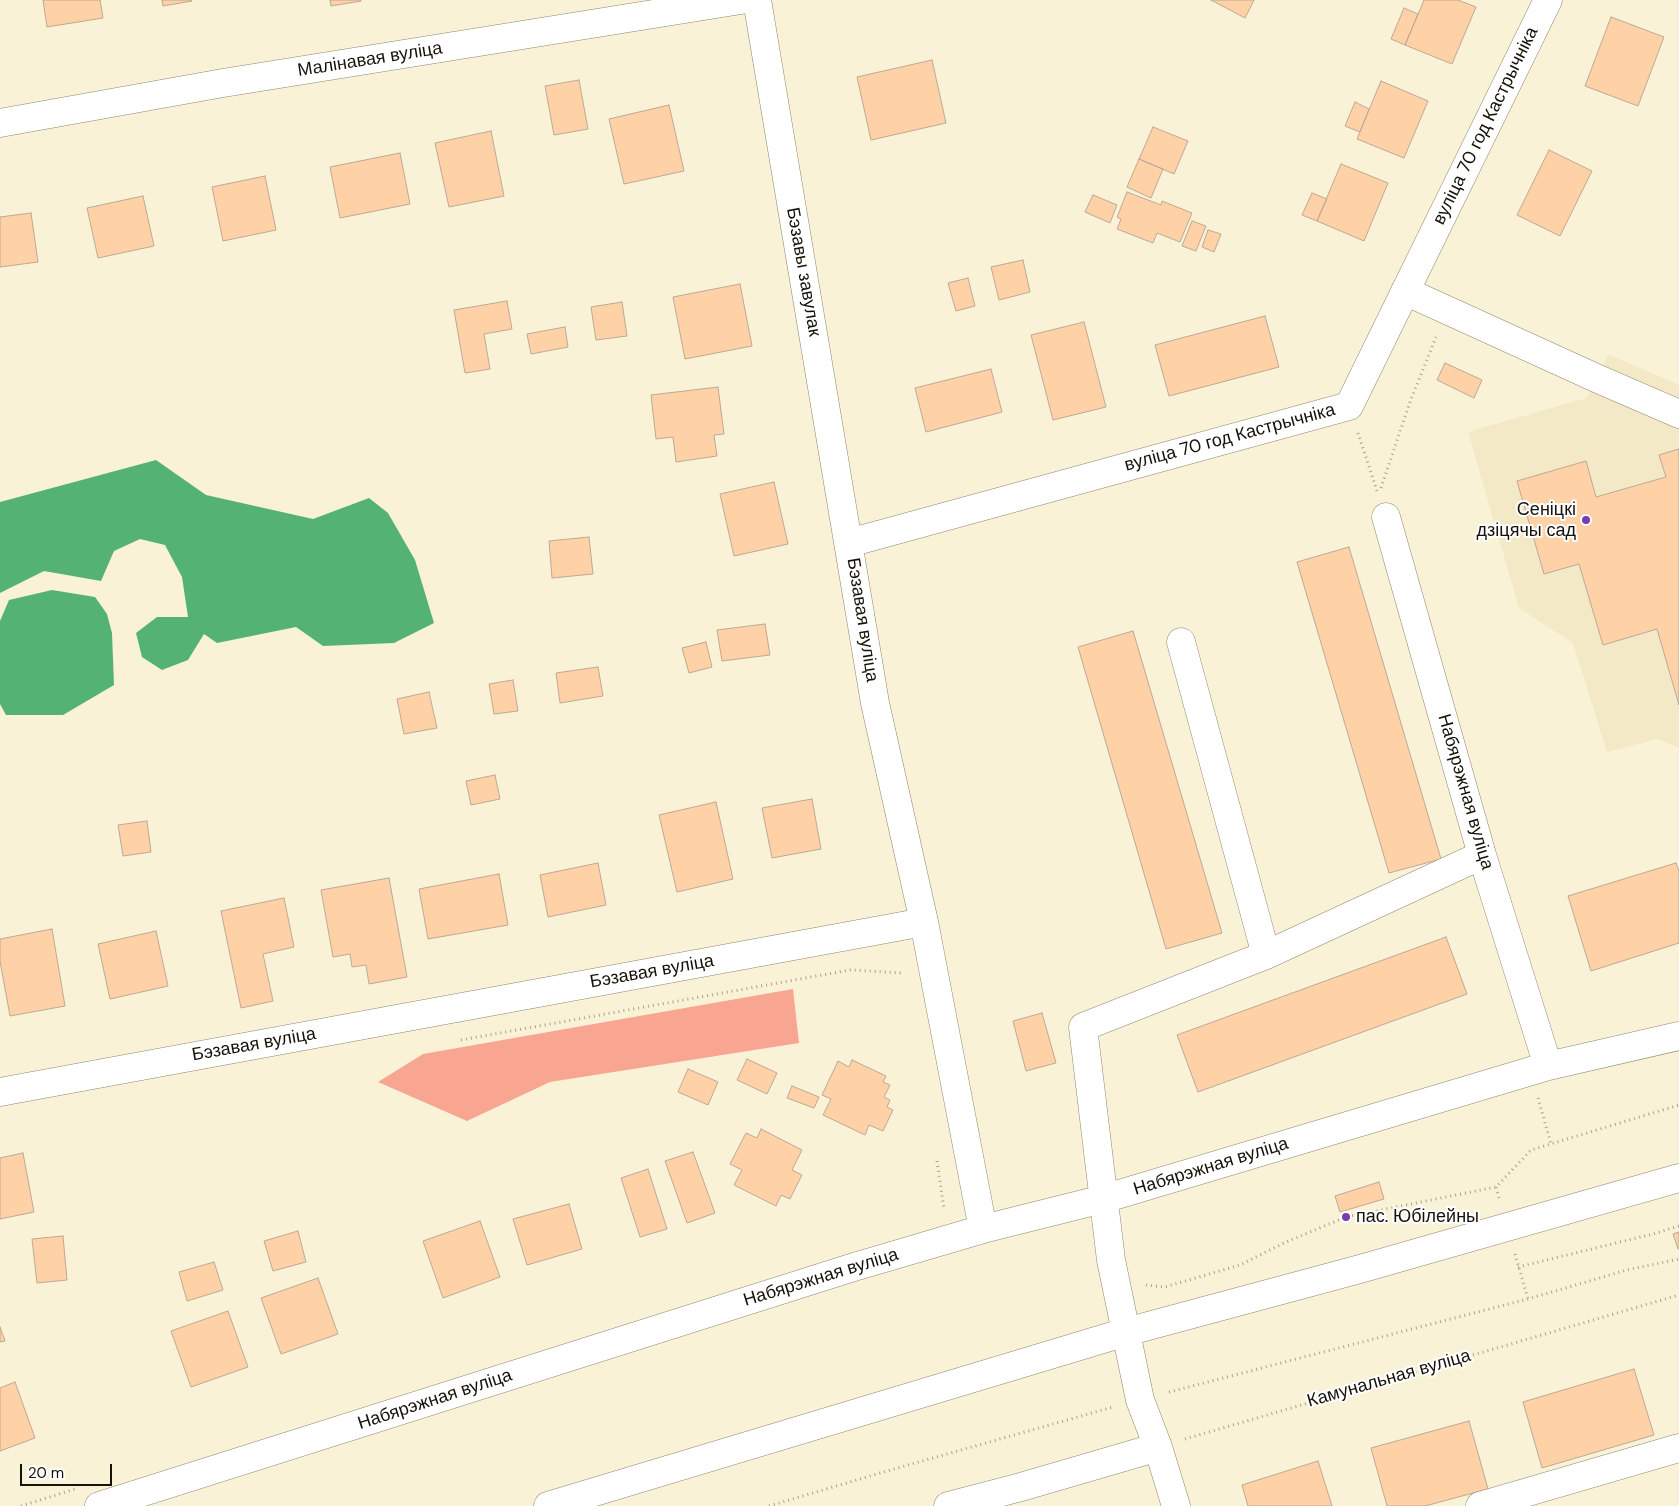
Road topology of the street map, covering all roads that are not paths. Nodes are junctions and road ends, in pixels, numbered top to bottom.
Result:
1 (741, 0) edge
2 (757, 0) edge
3 (1548, 0) edge
4 (0, 123) edge
5 (1405, 291) junction
6 (1679, 414) edge
7 (1386, 517) dead end
8 (849, 543) junction
9 (1181, 642) dead end
10 (1482, 855) junction
11 (924, 922) junction
12 (1266, 955) junction
13 (1679, 1036) edge
14 (1539, 1069) junction
15 (0, 1092) edge
16 (1679, 1178) edge
17 (1103, 1200) junction
18 (982, 1229) junction
19 (1126, 1332) junction
20 (1158, 1447) junction
21 (1679, 1448) edge
22 (99, 1506) edge
23 (548, 1506) edge
24 (948, 1506) edge
25 (1176, 1506) edge
26 (1480, 1506) edge

1 - 4 street, Малінавая вуліца
2 - 8 street, Бэзавы завулак
3 - 5 street, вуліца 70 год Кастрычніка
5 - 6 street
5 - 8 street, вуліца 70 год Кастрычніка
7 - 10 street, Набярэжная вуліца
8 - 11 street, Бэзавая вуліца
9 - 12 street
10 - 12 street
10 - 14 street, Набярэжная вуліца
11 - 15 street, Бэзавая вуліца
11 - 18 street
12 - 17 street
13 - 14 street, Набярэжная вуліца
14 - 17 street, Набярэжная вуліца
16 - 19 street
17 - 18 street, Набярэжная вуліца
17 - 19 street
18 - 22 street, Набярэжная вуліца
19 - 20 street
19 - 23 street
20 - 24 street
20 - 25 street
21 - 26 street

